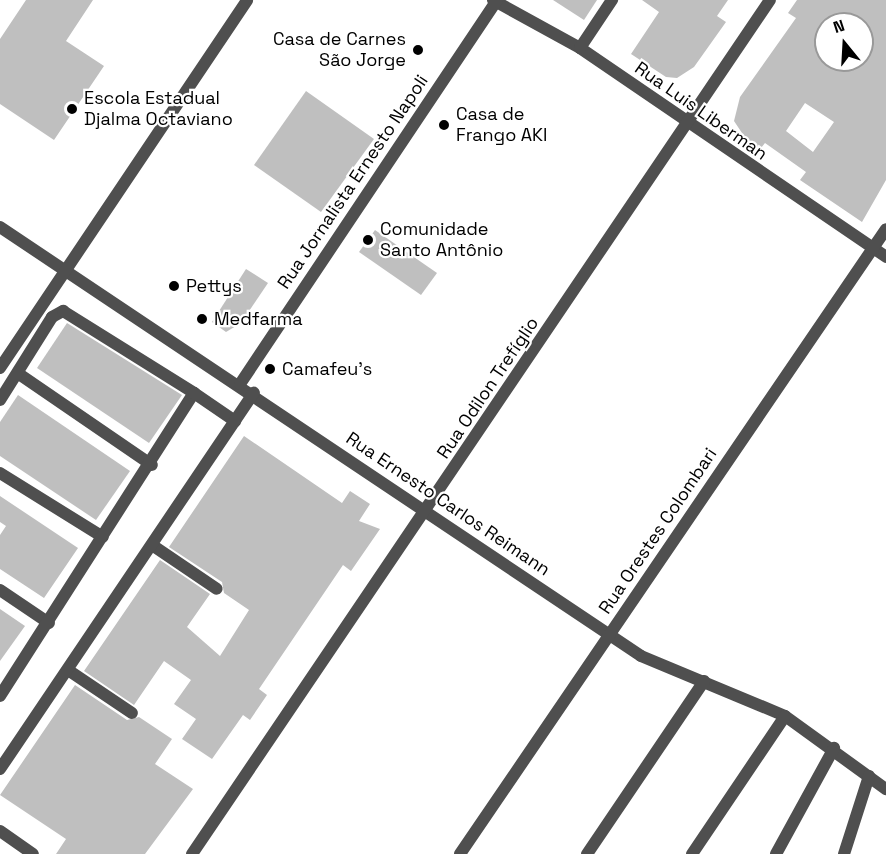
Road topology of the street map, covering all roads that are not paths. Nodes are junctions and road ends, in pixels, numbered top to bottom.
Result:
1 (247, 0) edge
2 (612, 0) edge
3 (770, 0) edge
4 (495, 1) edge
5 (580, 48) junction
6 (686, 124) junction
7 (0, 227) edge
8 (886, 229) edge
9 (873, 248) junction
10 (886, 257) edge
11 (66, 272) junction
12 (0, 368) edge
13 (18, 374) junction
14 (240, 384) junction
15 (194, 393) junction
16 (254, 393) junction
17 (0, 400) edge
18 (235, 422) junction
19 (152, 465) junction
20 (0, 473) edge
21 (427, 512) junction
22 (103, 537) junction
23 (152, 545) junction
24 (217, 589) dead end
25 (0, 590) edge
26 (49, 623) junction
27 (609, 636) junction
28 (68, 670) junction
29 (704, 681) junction
30 (0, 696) edge
31 (132, 713) dead end
32 (785, 716) junction
33 (834, 748) junction
34 (0, 769) edge
35 (869, 776) junction
36 (886, 789) edge
37 (0, 831) edge
38 (33, 854) edge
39 (192, 854) edge
40 (460, 854) edge
41 (586, 854) edge
42 (692, 854) edge
43 (776, 854) edge
44 (844, 854) edge

1 - 11 street
2 - 5 street
3 - 6 street, Rua Odilon Trefíglio
4 - 5 street, Rua Luis Liberman
4 - 14 street, Rua Jornalista Ernesto Napoli
5 - 6 street, Rua Luis Liberman
6 - 9 street, Rua Luis Liberman
6 - 21 street, Rua Odilon Trefíglio
7 - 11 street, Rua Ernesto Carlos Reimann
8 - 9 street, Rua Orestes Colombari
9 - 10 street, Rua Luis Liberman
9 - 27 street, Rua Orestes Colombari
11 - 12 street
11 - 14 street, Rua Ernesto Carlos Reimann
13 - 15 street
13 - 17 street
13 - 19 street
14 - 16 street, Rua Ernesto Carlos Reimann
15 - 18 street
15 - 19 street
16 - 18 street
16 - 21 street, Rua Ernesto Carlos Reimann
18 - 23 street
19 - 22 street
20 - 22 street
21 - 27 street, Rua Ernesto Carlos Reimann
21 - 39 street, Rua Odilon Trefíglio
22 - 26 street
23 - 24 street
23 - 28 street
25 - 26 street
26 - 30 street
27 - 29 street, Rua Ernesto Carlos Reimann
27 - 40 street, Rua Orestes Colombari
28 - 31 street
28 - 34 street
29 - 32 street, Rua Ernesto Carlos Reimann
29 - 41 street
32 - 33 street, Rua Ernesto Carlos Reimann
32 - 42 street
33 - 35 street, Rua Ernesto Carlos Reimann
33 - 43 street
35 - 36 street, Rua Ernesto Carlos Reimann
35 - 44 street
37 - 38 street

